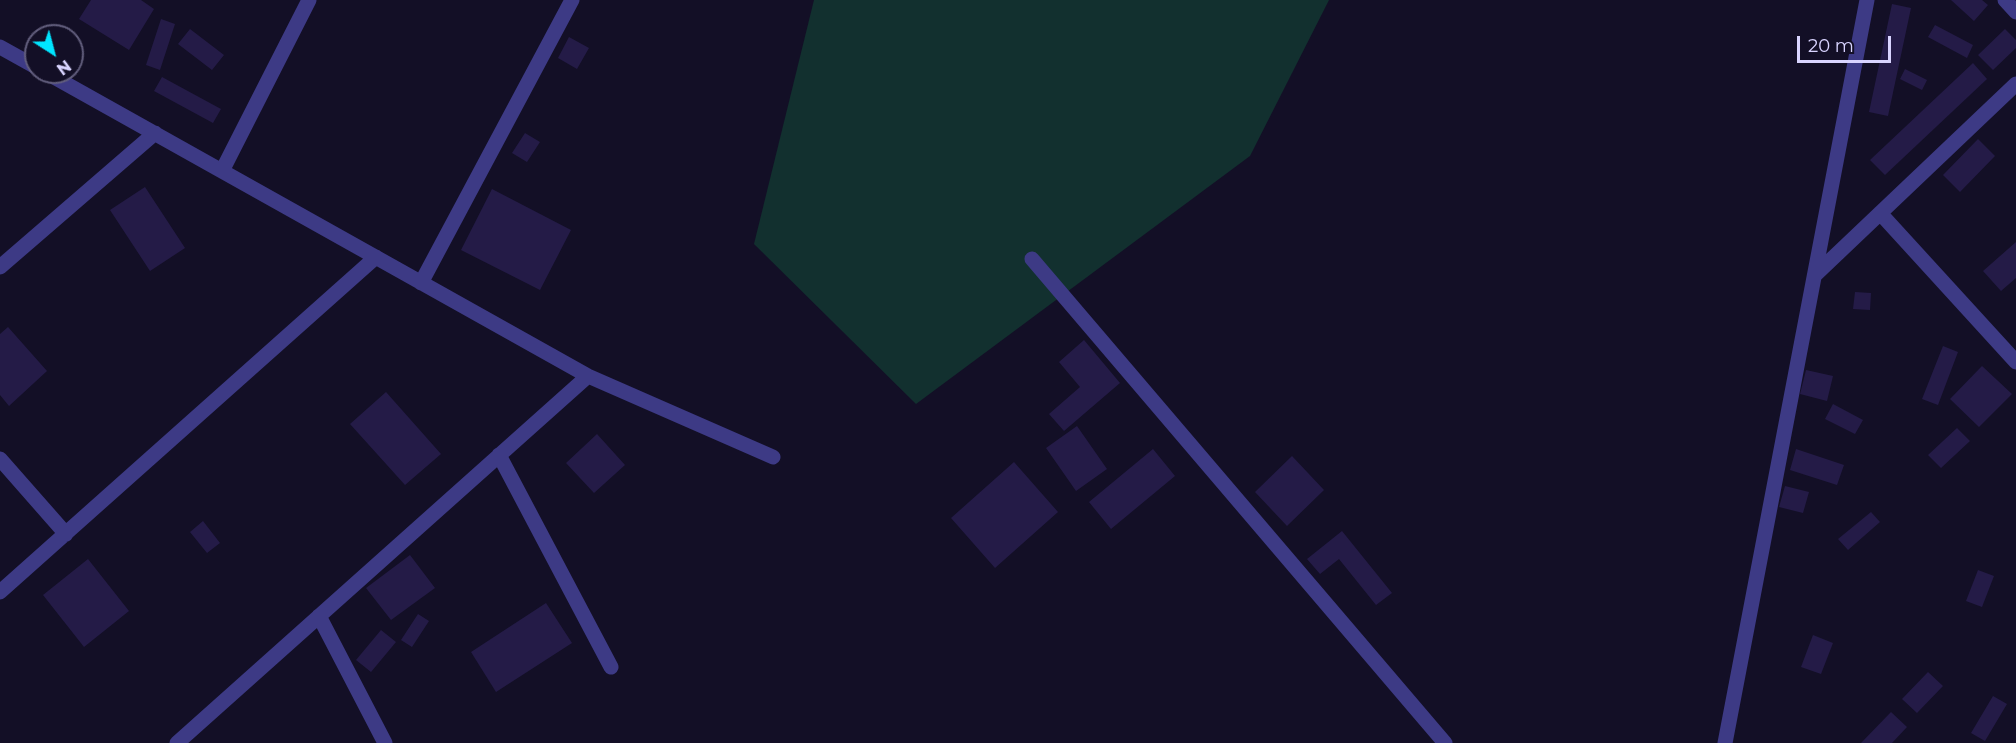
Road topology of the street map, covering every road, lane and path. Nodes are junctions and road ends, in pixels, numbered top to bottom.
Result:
1 (309, 0) edge
2 (572, 0) edge
3 (1866, 0) edge
4 (2005, 0) edge
5 (2016, 12) edge
6 (0, 47) edge
7 (24, 60) edge
8 (67, 84) edge
9 (2016, 84) edge
10 (155, 133) junction
11 (222, 171) junction
12 (1881, 213) junction
13 (376, 257) junction
14 (1032, 259) dead end
15 (0, 267) edge
16 (1815, 275) junction
17 (421, 283) junction
18 (2016, 362) edge
19 (588, 376) junction
20 (499, 455) junction
21 (773, 457) dead end
22 (0, 459) edge
23 (66, 534) junction
24 (0, 592) edge
25 (319, 616) junction
26 (611, 667) dead end
27 (177, 743) edge
28 (385, 743) edge
29 (1445, 743) edge
30 (1725, 743) edge

1 - 11 street
2 - 17 street
3 - 16 street
4 - 5 street
6 - 7 street
8 - 10 street
9 - 12 street
10 - 11 street
10 - 15 street
11 - 13 street
12 - 16 street
12 - 18 street
13 - 17 street
13 - 23 street
14 - 29 street
16 - 30 street
17 - 19 street
19 - 20 street
19 - 21 street
20 - 25 street
20 - 26 street
22 - 23 street
23 - 24 street
25 - 27 street
25 - 28 street

